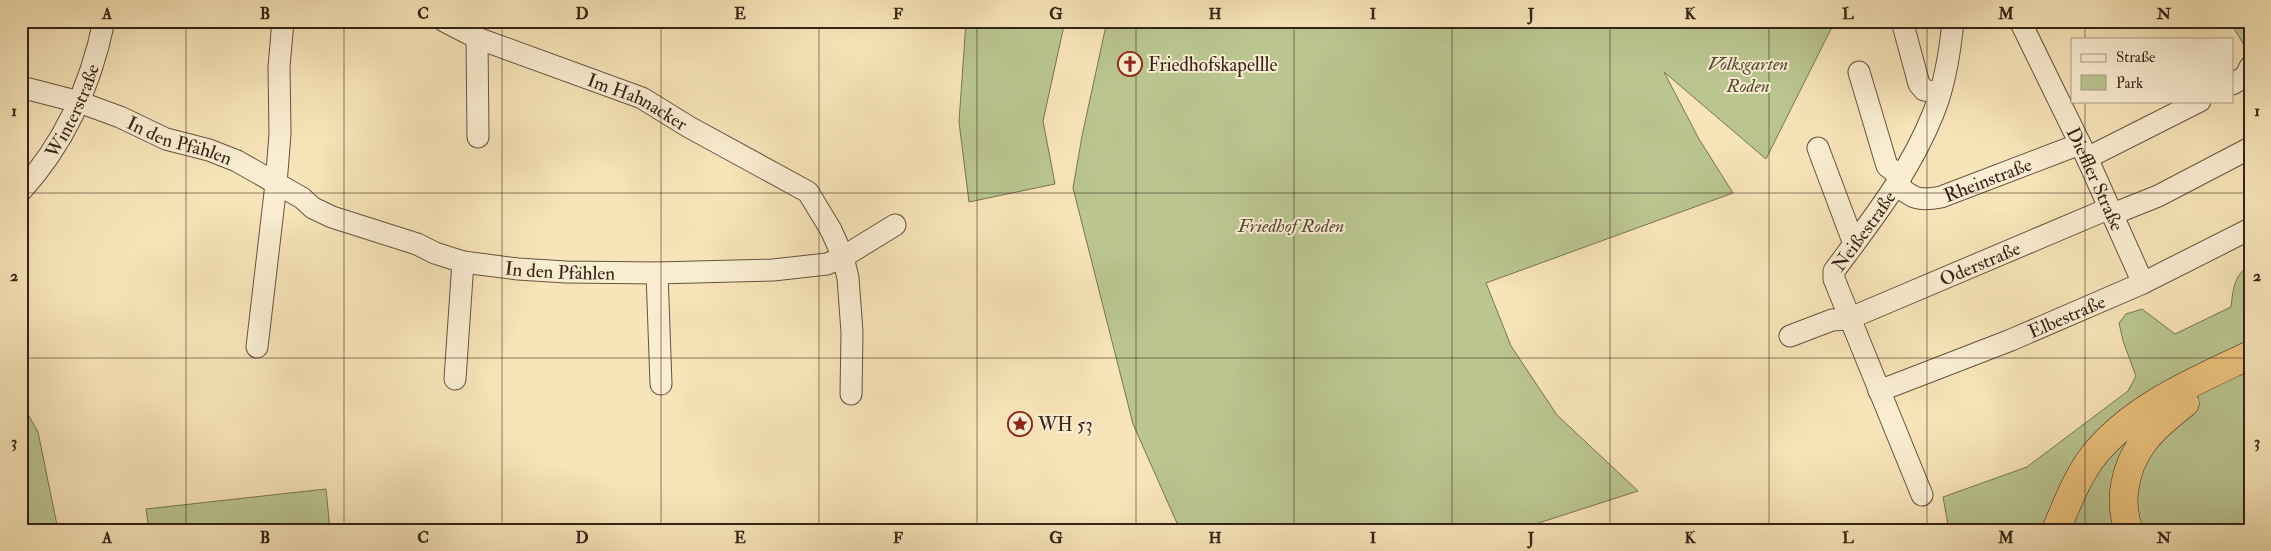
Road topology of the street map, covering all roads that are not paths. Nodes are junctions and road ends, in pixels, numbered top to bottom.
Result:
1 (104, 21) edge
2 (282, 21) edge
3 (444, 21) edge
4 (1902, 21) edge
5 (1953, 21) edge
6 (2020, 21) edge
7 (477, 38) junction
8 (1859, 72) dead end
9 (21, 87) edge
10 (1940, 93) junction
11 (79, 102) junction
12 (2198, 102) edge
13 (478, 137) dead end
14 (1818, 148) dead end
15 (2250, 148) edge
16 (2083, 151) junction
17 (1899, 181) junction
18 (276, 184) junction
19 (21, 191) edge
20 (2111, 211) junction
21 (895, 225) dead end
22 (2250, 229) edge
23 (1854, 244) junction
24 (843, 257) junction
25 (463, 262) junction
26 (657, 273) junction
27 (2143, 283) junction
28 (1848, 318) junction
29 (1790, 336) dead end
30 (257, 347) dead end
31 (2250, 355) edge
32 (2250, 372) edge
33 (455, 379) dead end
34 (661, 384) dead end
35 (1879, 391) junction
36 (852, 394) dead end
37 (1922, 495) dead end
38 (2056, 530) edge
39 (2129, 530) edge

1 - 11 street, Winterstraße
2 - 18 street
3 - 7 street, Im Hahnacker
4 - 10 street
5 - 10 street, Neißestraße
6 - 16 street, Dieffler Straße
7 - 13 street
7 - 24 street, Im Hahnacker
8 - 17 street, Rheinstraße
9 - 11 street, In den Pfählen
10 - 17 street, Neißestraße
11 - 18 street, In den Pfählen
11 - 19 street, Winterstraße
12 - 16 street, Rheinstraße
14 - 23 street
15 - 20 street, Oderstraße
16 - 17 street, Rheinstraße
16 - 20 street, Dieffler Straße
17 - 23 street, Neißestraße
18 - 25 street, In den Pfählen
18 - 30 street
20 - 27 street, Dieffler Straße
20 - 28 street, Oderstraße
21 - 24 street, In den Pfählen
22 - 27 street, Elbestraße
23 - 28 street, Neißestraße
24 - 26 street, In den Pfählen
24 - 36 street
25 - 26 street, In den Pfählen
25 - 33 street
26 - 34 street
27 - 35 street, Elbestraße
28 - 29 street, Oderstraße
28 - 35 street, Neißestraße
31 - 38 highway
32 - 39 highway
35 - 37 street, Neißestraße

